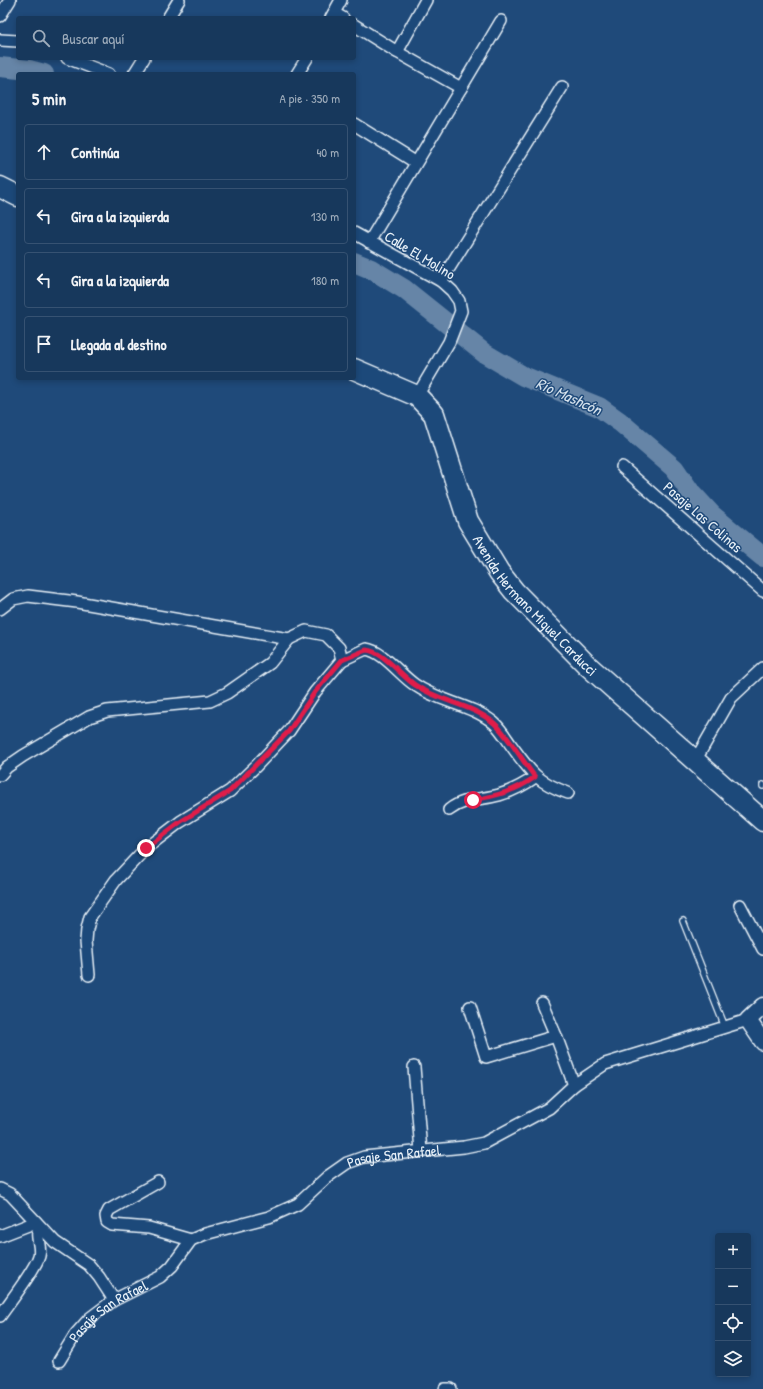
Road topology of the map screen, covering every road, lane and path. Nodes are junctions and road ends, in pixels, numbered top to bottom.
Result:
1 (10, 0) edge
2 (179, 0) edge
3 (341, 0) edge
4 (426, 0) edge
5 (0, 16) edge
6 (169, 16) edge
7 (336, 16) edge
8 (501, 21) dead end
9 (356, 26) edge
10 (0, 40) edge
11 (16, 41) edge
12 (397, 52) junction
13 (72, 60) edge
14 (143, 60) edge
15 (306, 60) edge
16 (104, 72) edge
17 (135, 72) edge
18 (298, 72) edge
19 (562, 87) dead end
20 (461, 88) junction
21 (356, 125) edge
22 (415, 162) junction
23 (0, 187) edge
24 (16, 195) edge
25 (356, 234) edge
26 (369, 242) junction
27 (441, 282) junction
28 (356, 370) edge
29 (417, 396) junction
30 (622, 467) dead end
31 (763, 591) edge
32 (0, 609) edge
33 (289, 639) junction
34 (342, 660) junction
35 (763, 668) edge
36 (696, 761) junction
37 (0, 775) edge
38 (535, 777) junction
39 (568, 793) dead end
40 (449, 810) dead end
41 (763, 822) edge
42 (740, 905) dead end
43 (683, 921) dead end
44 (763, 948) edge
45 (89, 975) dead end
46 (542, 1003) dead end
47 (470, 1006) dead end
48 (763, 1006) edge
49 (748, 1020) junction
50 (725, 1026) junction
51 (556, 1036) junction
52 (763, 1042) edge
53 (414, 1067) dead end
54 (574, 1085) junction
55 (421, 1151) junction
56 (158, 1182) dead end
57 (0, 1189) edge
58 (38, 1224) junction
59 (0, 1236) edge
60 (191, 1240) junction
61 (114, 1300) junction
62 (0, 1316) edge
63 (59, 1361) dead end
64 (445, 1389) edge
65 (451, 1389) edge

1 - 5 street
2 - 6 street
3 - 7 street
4 - 12 street
8 - 20 street
9 - 12 street
10 - 11 street
12 - 20 street
13 - 16 street
14 - 17 street
15 - 18 street
19 - 27 street
20 - 22 street
21 - 22 street
22 - 26 street
23 - 24 highway
25 - 26 street, Calle El Molino
26 - 27 street, Calle El Molino
27 - 29 street, Calle El Molino
28 - 29 highway, Avenida Hermano Miguel Carducci
29 - 36 highway, Avenida Hermano Miguel Carducci
30 - 31 street, Pasaje Las Colinas
32 - 33 street
33 - 34 street
33 - 37 street
34 - 38 street
34 - 45 street
35 - 36 street
36 - 41 highway, Avenida Hermano Miguel Carducci
38 - 39 street
38 - 40 street
42 - 44 street
43 - 50 lane
46 - 51 street
47 - 51 street
48 - 49 street, Pasaje San Rafael
49 - 50 street, Pasaje San Rafael
49 - 52 street
50 - 54 street, Pasaje San Rafael
51 - 54 street
53 - 55 street
54 - 55 street, Pasaje San Rafael
55 - 60 street, Pasaje San Rafael
56 - 60 street
57 - 58 street
58 - 59 street
58 - 61 street
58 - 62 street
60 - 61 street, Pasaje San Rafael
61 - 63 street, Pasaje San Rafael
64 - 65 street

